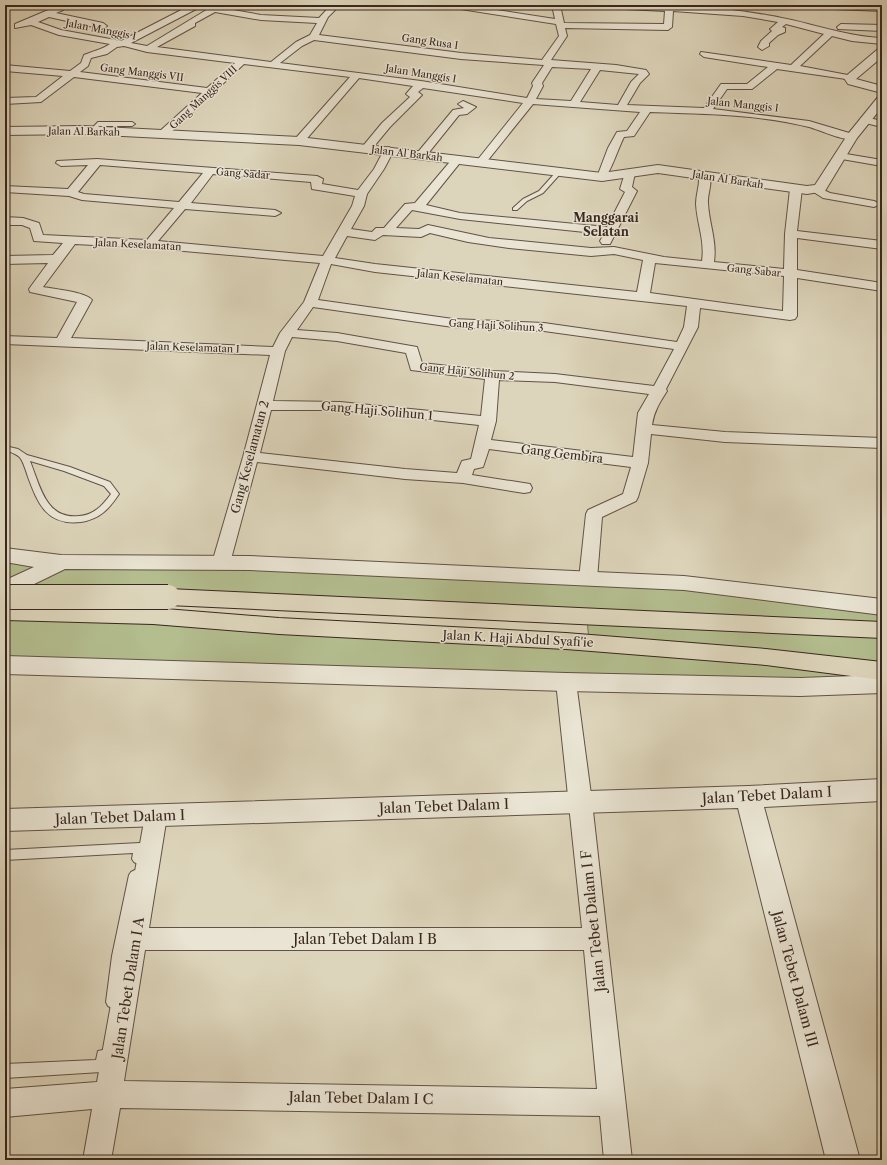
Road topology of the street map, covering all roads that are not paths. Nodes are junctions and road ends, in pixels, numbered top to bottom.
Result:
1 (49, 5) edge
2 (197, 5) edge
3 (202, 5) edge
4 (223, 5) edge
5 (336, 5) edge
6 (448, 5) edge
7 (586, 5) edge
8 (786, 5) edge
9 (64, 6) edge
10 (554, 8) edge
11 (214, 9) junction
12 (669, 9) junction
13 (882, 9) edge
14 (48, 14) junction
15 (760, 16) junction
16 (869, 18) dead end
17 (785, 20) junction
18 (322, 21) junction
19 (31, 22) junction
20 (561, 24) junction
21 (103, 26) dead end
22 (746, 26) dead end
23 (803, 26) junction
24 (13, 27) dead end
25 (879, 28) edge
26 (830, 33) junction
27 (313, 37) junction
28 (882, 41) edge
29 (118, 44) junction
30 (762, 47) dead end
31 (147, 49) junction
32 (882, 51) edge
33 (104, 52) junction
34 (168, 52) junction
35 (116, 54) dead end
36 (704, 54) dead end
37 (155, 59) dead end
38 (242, 61) junction
39 (548, 63) junction
40 (272, 65) junction
41 (774, 66) junction
42 (597, 67) junction
43 (5, 68) edge
44 (793, 68) junction
45 (70, 74) junction
46 (357, 75) junction
47 (850, 78) junction
48 (422, 84) junction
49 (210, 90) junction
50 (882, 90) edge
51 (5, 101) edge
52 (530, 101) junction
53 (881, 102) edge
54 (463, 104) dead end
55 (573, 105) junction
56 (621, 108) junction
57 (647, 109) junction
58 (707, 110) junction
59 (865, 120) junction
60 (132, 124) dead end
61 (882, 124) edge
62 (5, 130) edge
63 (93, 130) junction
64 (164, 133) junction
65 (852, 136) junction
66 (299, 141) junction
67 (367, 148) junction
68 (389, 150) junction
69 (422, 154) junction
70 (840, 156) junction
71 (458, 159) junction
72 (97, 162) junction
73 (480, 162) junction
74 (61, 163) dead end
75 (882, 163) edge
76 (210, 170) junction
77 (558, 172) junction
78 (630, 173) junction
79 (704, 175) junction
80 (602, 176) junction
81 (5, 189) edge
82 (806, 189) junction
83 (71, 193) junction
84 (361, 194) junction
85 (874, 204) dead end
86 (181, 206) junction
87 (418, 207) junction
88 (515, 209) dead end
89 (276, 213) dead end
90 (5, 221) edge
91 (387, 231) junction
92 (610, 231) junction
93 (343, 232) junction
94 (791, 234) junction
95 (71, 240) junction
96 (150, 244) junction
97 (882, 245) edge
98 (602, 250) junction
99 (650, 258) junction
100 (5, 260) edge
101 (58, 260) junction
102 (327, 260) junction
103 (706, 265) junction
104 (790, 274) junction
105 (882, 286) edge
106 (643, 296) junction
107 (310, 303) junction
108 (694, 304) junction
109 (287, 333) junction
110 (5, 340) edge
111 (62, 342) junction
112 (682, 347) junction
113 (278, 351) junction
114 (492, 375) junction
115 (660, 391) junction
116 (265, 405) junction
117 (488, 421) junction
118 (644, 429) junction
119 (882, 443) edge
120 (483, 444) junction
121 (5, 448) edge
122 (24, 457) junction
123 (251, 457) junction
124 (640, 462) junction
125 (463, 478) junction
126 (524, 488) dead end
127 (5, 555) edge
128 (61, 562) junction
129 (221, 562) junction
130 (588, 579) junction
131 (5, 597) edge
132 (882, 607) edge
133 (5, 612) edge
134 (882, 630) edge
135 (5, 665) edge
136 (882, 671) edge
137 (566, 682) junction
138 (882, 684) edge
139 (882, 790) edge
140 (748, 798) junction
141 (581, 802) junction
142 (156, 816) junction
143 (5, 820) edge
144 (5, 855) edge
145 (136, 940) junction
146 (595, 940) junction
147 (5, 1071) edge
148 (110, 1094) junction
149 (5, 1103) edge
150 (612, 1103) junction
151 (98, 1160) edge
152 (618, 1160) edge
153 (843, 1160) edge

1 - 9 street, Jalan Manggis I
2 - 29 street
3 - 11 street
4 - 11 street
5 - 18 street
6 - 20 street
7 - 12 street
8 - 13 street
9 - 14 street, Jalan Manggis I
10 - 20 street
11 - 18 street
11 - 31 street
12 - 15 street
12 - 20 street
14 - 19 street, Jalan Manggis I
14 - 21 street
15 - 17 street
15 - 22 street
16 - 25 street
17 - 23 street
17 - 30 street
18 - 27 street
19 - 24 street
19 - 29 street, Jalan Manggis I
20 - 39 street
23 - 25 street
23 - 26 street
26 - 28 street
26 - 44 street
27 - 39 street, Gang Rusa I
27 - 40 street
29 - 31 street, Jalan Manggis I
29 - 33 street
31 - 34 street, Jalan Manggis I
32 - 47 street
33 - 35 street
33 - 45 street
34 - 37 street
34 - 38 street, Jalan Manggis I
36 - 41 street
38 - 40 street, Jalan Manggis I
38 - 49 street, Gang Manggis VIII
39 - 42 street, Gang Rusa I
39 - 52 street
40 - 46 street, Jalan Manggis I
41 - 44 street
41 - 58 street
42 - 55 street
42 - 56 street, Gang Rusa I
43 - 45 street, Gang Manggis VII
44 - 47 street
45 - 49 street, Gang Manggis VII
45 - 51 street
46 - 48 street, Jalan Manggis I
46 - 66 street
47 - 50 street
48 - 52 street, Jalan Manggis I
48 - 67 street
49 - 64 street, Gang Manggis VIII
52 - 55 street, Jalan Manggis I
52 - 73 street
53 - 59 street
54 - 69 street
55 - 56 street, Jalan Manggis I
56 - 57 street, Jalan Manggis I
57 - 58 street, Jalan Manggis I
57 - 80 street
58 - 65 street, Jalan Manggis I
59 - 61 street
59 - 65 street
60 - 63 lane
62 - 63 street, Jalan Al Barkah
63 - 64 street, Jalan Al Barkah
64 - 66 street, Jalan Al Barkah
65 - 70 street
66 - 67 street, Jalan Al Barkah
67 - 68 street, Jalan Al Barkah
68 - 69 street, Jalan Al Barkah
68 - 84 street
69 - 71 street, Jalan Al Barkah
70 - 75 street
70 - 82 street
71 - 73 street, Jalan Al Barkah
71 - 87 street
72 - 74 street
72 - 76 street
72 - 83 street
73 - 77 street, Jalan Al Barkah
76 - 84 street, Gang Sadar
76 - 86 street, Gang Sadar
77 - 80 street, Jalan Al Barkah
77 - 88 lane
78 - 79 street, Jalan Al Barkah
78 - 80 street, Jalan Al Barkah
78 - 92 street
79 - 82 street, Jalan Al Barkah
79 - 103 street
81 - 83 street
82 - 85 street
82 - 94 street, Gang Sabar
83 - 86 street
84 - 93 street
86 - 89 street
86 - 96 street, Gang Sadar
87 - 91 street
87 - 92 street
90 - 95 street, Jalan Keselamatan
91 - 93 street, Gang Sabar
91 - 98 street, Gang Sabar
92 - 98 street
93 - 102 street
94 - 97 street
94 - 104 street, Gang Sabar
95 - 96 street, Jalan Keselamatan
95 - 101 street
96 - 102 street, Jalan Keselamatan
98 - 99 street, Gang Sabar
99 - 103 street, Gang Sabar
99 - 106 street
100 - 101 street
101 - 111 street
102 - 106 street, Jalan Keselamatan
102 - 107 street
103 - 104 street, Gang Sabar
104 - 105 street
104 - 108 street, Jalan Keselamatan
106 - 108 street, Jalan Keselamatan
107 - 109 street
107 - 112 street, Gang Haji Solihun 3
108 - 112 street
109 - 113 street
109 - 114 street, Gang Haji Solihun 2
110 - 111 street, Jalan Keselamatan I
111 - 113 street, Jalan Keselamatan I
112 - 115 street
113 - 116 street, Gang Keselamatan 2
114 - 115 street, Gang Haji Solihun 2
114 - 117 street
115 - 118 street
116 - 117 street, Gang Haji Solihun 1
116 - 123 street, Gang Keselamatan 2
117 - 120 street
118 - 119 street
118 - 124 street
120 - 124 street, Gang Gembira
120 - 125 street
121 - 122 lane
122 - 122 lane
123 - 125 street
123 - 129 street, Gang Keselamatan 2
124 - 130 street
125 - 126 street
127 - 128 street
128 - 129 street
128 - 131 street
129 - 130 street
130 - 132 street
131 - 134 main road, Jalan K. Haji Abdul Syafi'ie, bridge
133 - 136 main road, Jalan K. Haji Abdul Syafi'ie
135 - 137 street
137 - 138 street
137 - 141 street, Jalan Tebet Dalam I F
139 - 140 street, Jalan Tebet Dalam I
140 - 141 street, Jalan Tebet Dalam I
140 - 153 street, Jalan Tebet Dalam III
141 - 142 street, Jalan Tebet Dalam I
141 - 146 street, Jalan Tebet Dalam I F
142 - 143 street, Jalan Tebet Dalam I
142 - 145 street, Jalan Tebet Dalam I A
144 - 147 lane
145 - 146 street, Jalan Tebet Dalam I B
145 - 148 street, Jalan Tebet Dalam I A
146 - 150 street, Jalan Tebet Dalam I F
148 - 149 street, Jalan Tebet Dalam I C
148 - 150 street, Jalan Tebet Dalam I C
148 - 151 street, Jalan Tebet Dalam I A
150 - 152 street, Jalan Tebet Dalam I F

